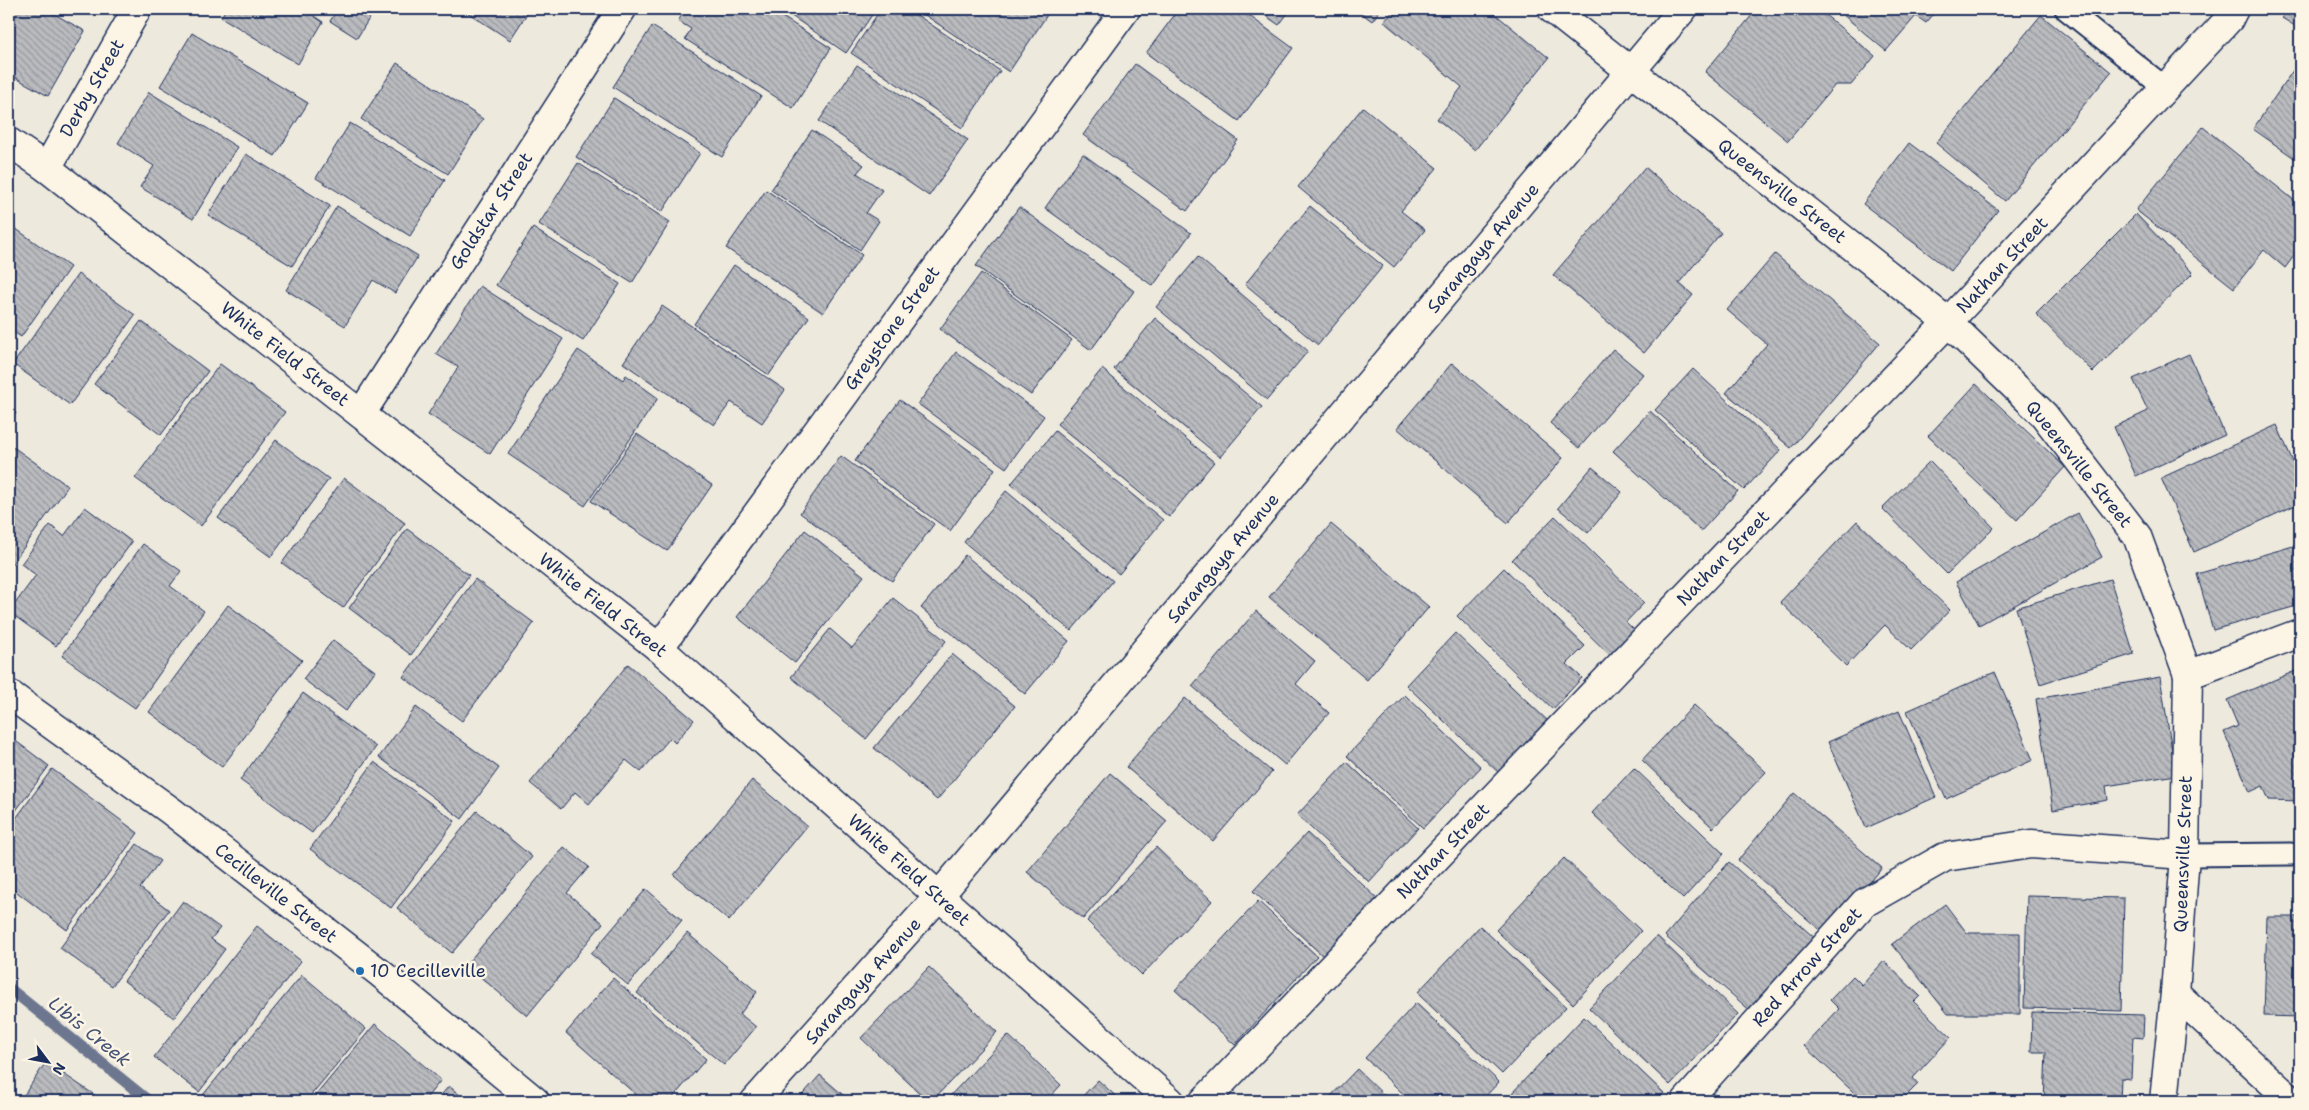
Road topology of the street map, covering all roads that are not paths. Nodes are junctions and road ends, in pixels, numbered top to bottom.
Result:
1 (137, 9) edge
2 (622, 9) edge
3 (1126, 9) edge
4 (1552, 9) edge
5 (1683, 9) edge
6 (2066, 9) edge
7 (2234, 9) edge
8 (1630, 72) junction
9 (2165, 88) junction
10 (9, 142) edge
11 (47, 168) junction
12 (1948, 322) junction
13 (361, 414) junction
14 (2300, 633) edge
15 (659, 648) junction
16 (2188, 675) junction
17 (9, 694) edge
18 (2291, 854) dead end
19 (2185, 855) junction
20 (940, 896) junction
21 (2175, 993) junction
22 (535, 1101) edge
23 (755, 1101) edge
24 (1170, 1101) edge
25 (1204, 1101) edge
26 (1686, 1101) edge
27 (2164, 1101) edge
28 (2292, 1101) edge

1 - 11 street, Derby Street
2 - 13 street, Goldstar Street
3 - 15 street, Greystone Street
4 - 8 street, Queensville Street
5 - 8 street, Sarangaya Avenue
6 - 9 lane
7 - 9 street, Nathan Street
8 - 12 street, Queensville Street
8 - 20 street, Sarangaya Avenue
9 - 12 street, Nathan Street
10 - 11 street, White Field Street
11 - 13 street, White Field Street
12 - 16 street, Queensville Street
12 - 25 street, Nathan Street
13 - 15 street, White Field Street
14 - 16 street
15 - 20 street, White Field Street
16 - 19 street, Queensville Street
17 - 22 street, Cecilleville Street
18 - 19 lane
19 - 21 street, Queensville Street
19 - 26 street, Red Arrow Street
20 - 23 street, Sarangaya Avenue
20 - 24 street, White Field Street
21 - 27 street, Queensville Street
21 - 28 street

